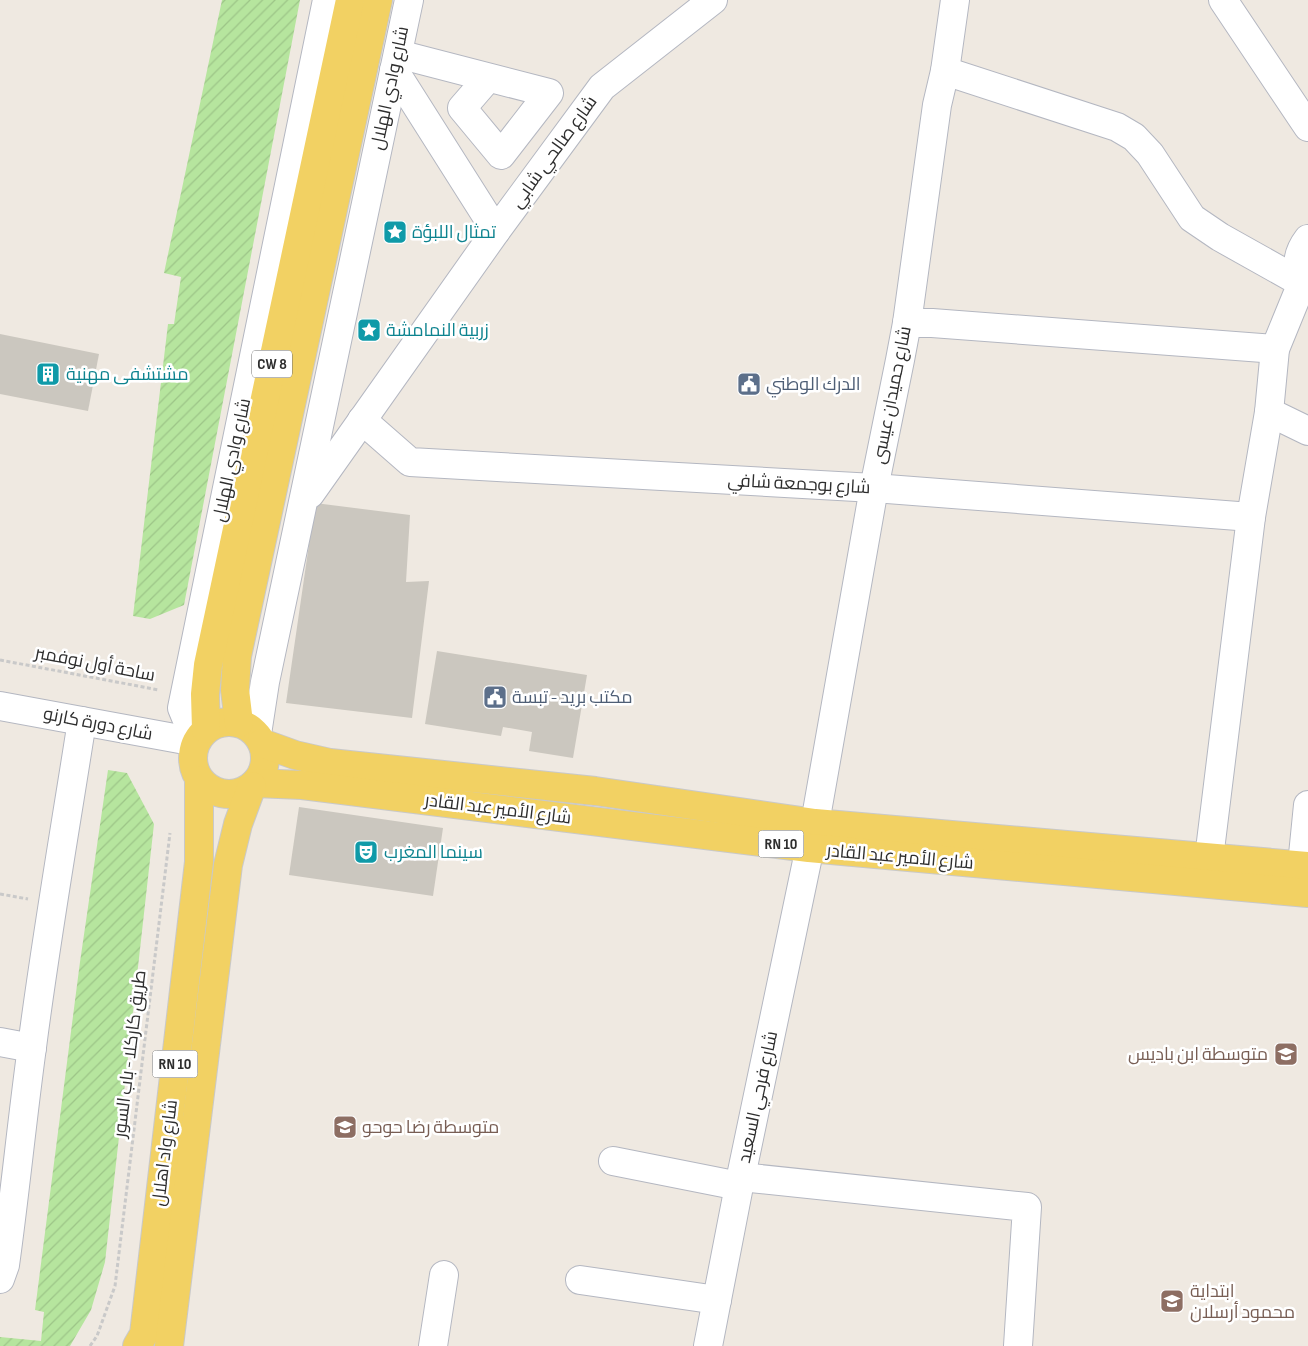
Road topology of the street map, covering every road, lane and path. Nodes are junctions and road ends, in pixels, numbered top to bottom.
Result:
1 (326, 0) edge
2 (350, 0) edge
3 (378, 0) edge
4 (409, 0) edge
5 (713, 0) edge
6 (955, 0) edge
7 (1224, 0) edge
8 (396, 62) junction
9 (944, 71) junction
10 (488, 78) dead end
11 (1308, 127) edge
12 (496, 231) junction
13 (1308, 239) edge
14 (1305, 286) edge
15 (906, 323) junction
16 (1274, 349) junction
17 (1269, 412) junction
18 (362, 420) junction
19 (1308, 431) edge
20 (874, 488) junction
21 (303, 503) junction
22 (1251, 517) junction
23 (0, 660) edge
24 (185, 695) junction
25 (0, 706) edge
26 (82, 721) junction
27 (253, 734) junction
28 (201, 736) junction
29 (199, 780) junction
30 (254, 784) junction
31 (1307, 820) edge
32 (171, 825) dead end
33 (812, 836) junction
34 (1208, 858) junction
35 (1305, 866) edge
36 (1308, 893) edge
37 (0, 1042) edge
38 (32, 1048) junction
39 (613, 1161) dead end
40 (740, 1181) junction
41 (444, 1275) dead end
42 (0, 1279) edge
43 (580, 1280) dead end
44 (717, 1300) junction
45 (90, 1346) edge
46 (137, 1346) edge
47 (170, 1346) edge
48 (433, 1346) edge
49 (708, 1346) edge
50 (1018, 1346) edge

1 - 24 street, شارع وادي الهلال
2 - 28 main road, شارع وادي الهلال / CW 8
3 - 27 main road, شارع وادي الهلال / CW 8
4 - 8 street, شارع وادي الهلال
5 - 12 street, شارع صالحي شابي
6 - 9 street, شارع حميدان عيسى
7 - 11 street
8 - 10 street
8 - 12 street
8 - 21 street, شارع وادي الهلال
9 - 14 street
9 - 15 street, شارع حميدان عيسى
12 - 18 street, شارع صالحي شابي
13 - 14 street
14 - 16 street
15 - 16 street
15 - 20 street, شارع حميدان عيسى
16 - 17 street
17 - 19 street
17 - 22 street
18 - 20 street, شارع بوجمعة شافي
18 - 21 street, شارع صالحي شابي
20 - 22 street, شارع بوجمعة شافي
20 - 33 street, شارع حميدان عيسى
21 - 27 street, شارع وادي الهلال
22 - 34 street
23 - 24 path, ساحة أول نوفمبر
24 - 28 street, شارع وادي الهلال
25 - 26 street, شارع دورة كارنو
26 - 28 street, شارع دورة كارنو
26 - 38 street
27 - 28 main road
27 - 30 main road
27 - 33 main road, شارع الأمير عبد القادر / RN 10
28 - 29 main road
29 - 30 main road
29 - 46 main road, شارع واد اهلال / RN 10
30 - 33 main road, شارع الأمير عبد القادر / RN 10
30 - 47 main road, شارع واد اهلال / RN 10
31 - 35 street
32 - 45 path, طريق كاركلا - باب السور
33 - 34 main road, شارع الأمير عبد القادر / RN 10
33 - 36 main road, شارع الأمير عبد القادر / RN 10
33 - 40 street, شارع فرحي السعيد
34 - 35 main road, شارع الأمير عبد القادر / RN 10
37 - 38 street
38 - 42 street
39 - 40 street
40 - 44 street, شارع فرحي السعيد
40 - 50 street
41 - 48 street
43 - 44 street
44 - 49 street, شارع فرحي السعيد

